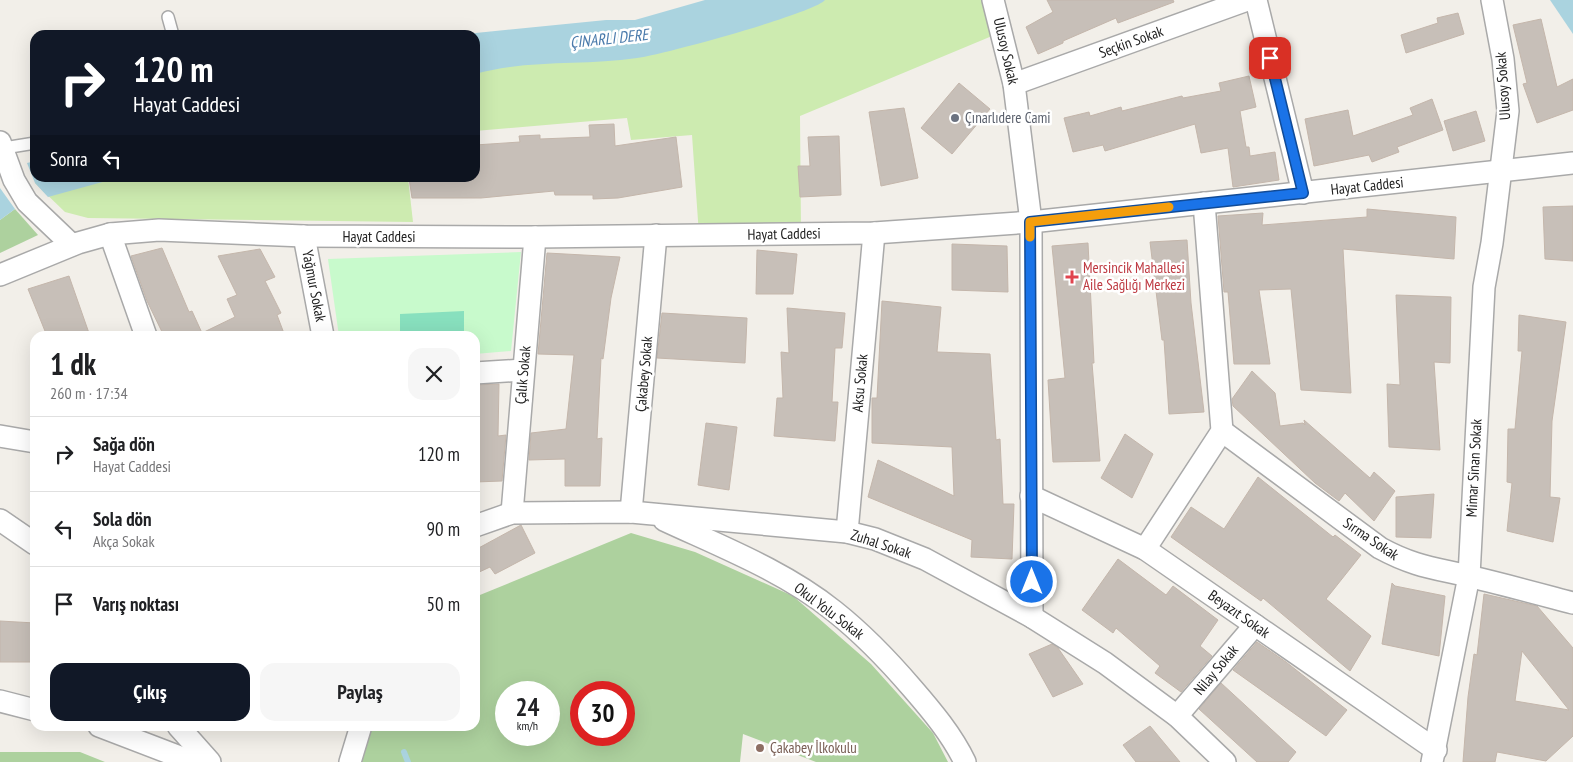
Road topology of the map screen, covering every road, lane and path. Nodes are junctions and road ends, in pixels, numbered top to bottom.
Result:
1 (994, 0) edge
2 (1247, 0) edge
3 (1256, 0) edge
4 (1492, 0) edge
5 (168, 17) dead end
6 (172, 30) edge
7 (1014, 84) junction
8 (30, 144) edge
9 (1, 151) edge
10 (1573, 163) edge
11 (1500, 173) junction
12 (1303, 193) junction
13 (1204, 203) junction
14 (1030, 222) junction
15 (874, 233) junction
16 (110, 234) junction
17 (656, 235) junction
18 (304, 236) junction
19 (535, 237) junction
20 (72, 245) junction
21 (0, 275) edge
22 (144, 331) edge
23 (322, 331) edge
24 (524, 370) junction
25 (480, 373) edge
26 (1222, 431) junction
27 (0, 436) edge
28 (30, 441) edge
29 (1031, 496) junction
30 (512, 513) junction
31 (641, 513) junction
32 (0, 520) edge
33 (480, 524) edge
34 (847, 532) junction
35 (30, 541) edge
36 (1145, 549) junction
37 (1469, 576) junction
38 (1573, 602) edge
39 (1032, 617) junction
40 (1255, 625) junction
41 (0, 701) edge
42 (30, 709) edge
43 (1177, 716) junction
44 (112, 731) edge
45 (182, 731) edge
46 (359, 731) edge
47 (1434, 756) edge
48 (193, 762) edge
49 (210, 762) edge
50 (350, 762) edge
51 (965, 762) edge
52 (1224, 762) edge

1 - 7 street, Ulusoy Sokak
2 - 7 street, Seçkin Sokak
3 - 12 street
4 - 11 street, Ulusoy Sokak
5 - 6 lane
7 - 14 street, Ulusoy Sokak
8 - 9 lane
9 - 20 street
10 - 11 street, Hayat Caddesi
11 - 12 street, Hayat Caddesi
11 - 37 street, Mimar Sinan Sokak
12 - 13 street, Hayat Caddesi
13 - 14 street, Hayat Caddesi
13 - 26 street
14 - 15 street, Hayat Caddesi
14 - 29 street, Ulusoy Sokak
15 - 17 street, Hayat Caddesi
15 - 34 street, Aksu Sokak
16 - 18 street, Hayat Caddesi
16 - 20 street, Hayat Caddesi
16 - 22 street
17 - 19 street, Hayat Caddesi
17 - 31 street, Çakabey Sokak
18 - 19 street, Hayat Caddesi
18 - 23 street, Yağmur Sokak
19 - 24 street, Çalık Sokak
20 - 21 street, Hayat Caddesi
24 - 25 street
24 - 30 street, Çalık Sokak
26 - 36 street
26 - 37 street, Sırma Sokak
27 - 28 street
29 - 36 street, Beyazıt Sokak
29 - 39 street, Ulusoy Sokak
30 - 31 street, Zuhal Sokak
30 - 33 street, Zuhal Sokak
31 - 34 street, Zuhal Sokak
31 - 51 street, Okul Yolu Sokak
32 - 35 street
34 - 39 street, Zuhal Sokak
36 - 40 street, Beyazıt Sokak
37 - 38 street, Sırma Sokak
37 - 47 street, Mimar Sinan Sokak
39 - 43 street, Zuhal Sokak
40 - 43 street, Nilay Sokak
40 - 47 street, Beyazıt Sokak
41 - 42 street
43 - 52 street, Zuhal Sokak
44 - 48 street
45 - 49 street
46 - 50 street

